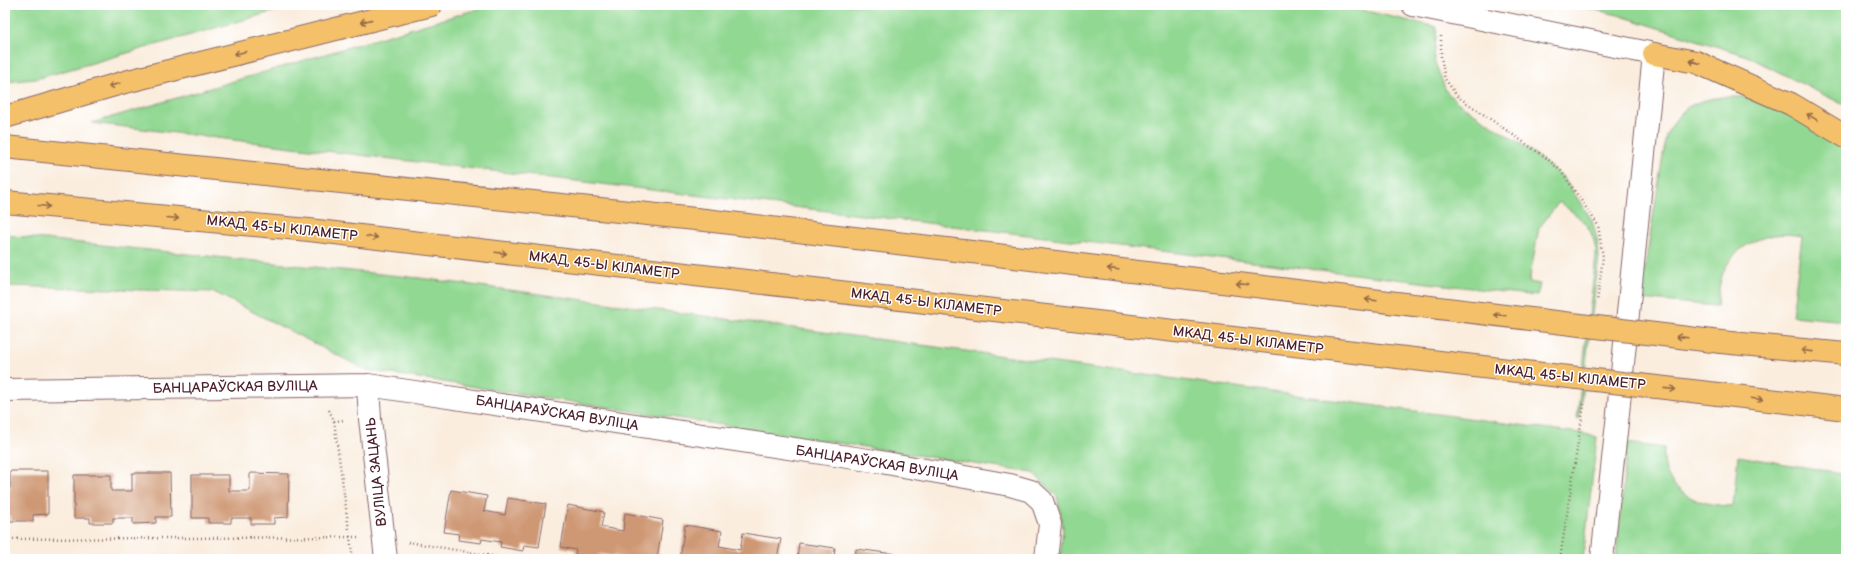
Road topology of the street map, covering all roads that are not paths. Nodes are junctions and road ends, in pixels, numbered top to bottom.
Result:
1 (431, 5) edge
2 (1413, 5) edge
3 (1654, 54) junction
4 (5, 117) edge
5 (1846, 137) edge
6 (5, 147) edge
7 (5, 202) edge
8 (1846, 354) edge
9 (368, 385) junction
10 (5, 390) edge
11 (1846, 409) edge
12 (386, 559) edge
13 (1046, 559) edge
14 (1602, 559) edge

1 -> 4 highway
2 - 3 street
5 -> 3 highway
3 - 14 street
8 -> 6 highway, bridge
7 -> 11 highway, МКАД, 45-Ы КІЛАМЕТР, bridge
9 - 10 street, БАНЦАРАЎСКАЯ ВУЛІЦА
9 - 12 street, ВУЛІЦА ЗАЦАНЬ
9 - 13 street, БАНЦАРАЎСКАЯ ВУЛІЦА

